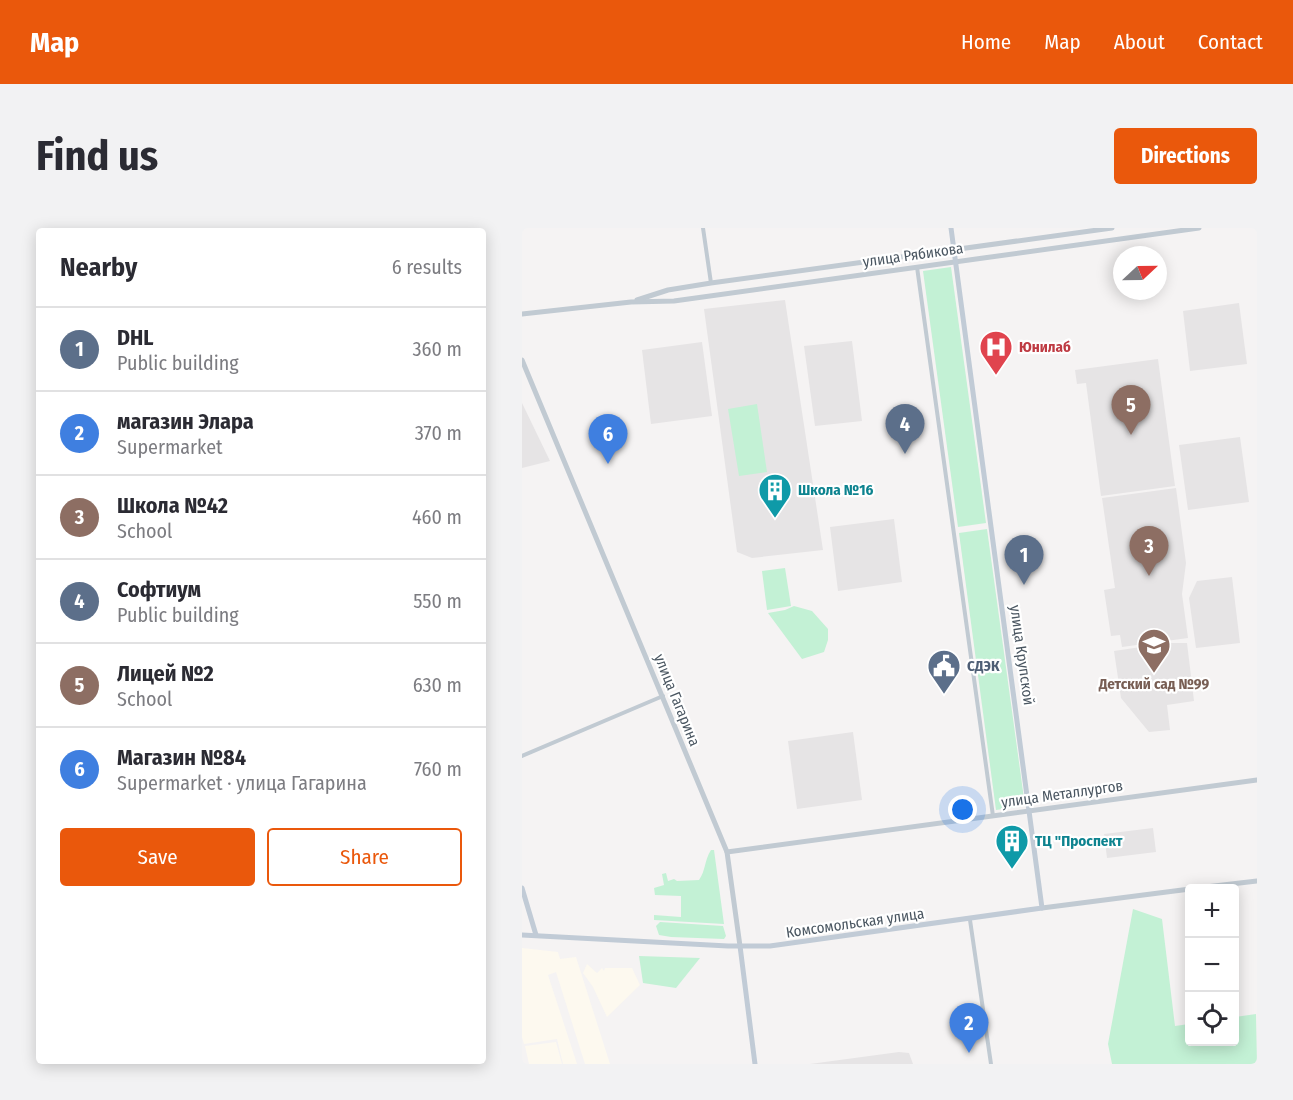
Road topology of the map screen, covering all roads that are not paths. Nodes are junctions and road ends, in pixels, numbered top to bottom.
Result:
1 (703, 228) edge
2 (951, 228) edge
3 (1112, 228) edge
4 (1199, 228) edge
5 (954, 250) junction
6 (955, 261) junction
7 (917, 267) junction
8 (769, 275) junction
9 (711, 283) junction
10 (771, 287) junction
11 (674, 289) junction
12 (674, 301) junction
13 (630, 302) junction
14 (522, 314) edge
15 (522, 360) edge
16 (663, 696) junction
17 (522, 756) edge
18 (1257, 780) edge
19 (1031, 811) junction
20 (993, 816) junction
21 (727, 852) junction
22 (1257, 881) edge
23 (1231, 884) edge
24 (522, 888) edge
25 (1185, 891) edge
26 (1042, 908) junction
27 (970, 920) junction
28 (522, 935) edge
29 (536, 935) junction
30 (740, 946) junction
31 (754, 1064) edge
32 (991, 1064) edge

1 - 9 street
2 - 5 main road, улица Крупской
3 - 5 street, улица Рябикова
4 - 6 street, улица Рябикова
5 - 6 main road, улица Крупской
5 - 8 street, улица Рябикова
6 - 7 street, улица Рябикова
6 - 19 main road, улица Крупской
7 - 10 street, улица Рябикова
7 - 20 street
8 - 9 street, улица Рябикова
8 - 10 street
9 - 11 street, улица Рябикова
10 - 12 street, улица Рябикова
11 - 12 street
11 - 13 street, улица Рябикова
12 - 13 street, улица Рябикова
13 - 14 street, улица Рябикова
15 - 16 street, улица Гагарина
16 - 17 street
16 - 21 street, улица Гагарина
18 - 19 street, улица Металлургов
19 - 20 street, улица Металлургов
19 - 26 main road, улица Крупской
20 - 21 street, улица Металлургов
21 - 30 street, улица Гагарина
22 - 23 street
24 - 29 main road
25 - 26 street, Комсомольская улица
26 - 27 main road, Комсомольская улица
27 - 30 main road, Комсомольская улица
27 - 32 street
28 - 29 main road, Комсомольская улица
29 - 30 main road, Комсомольская улица
30 - 31 main road, улица Гагарина

